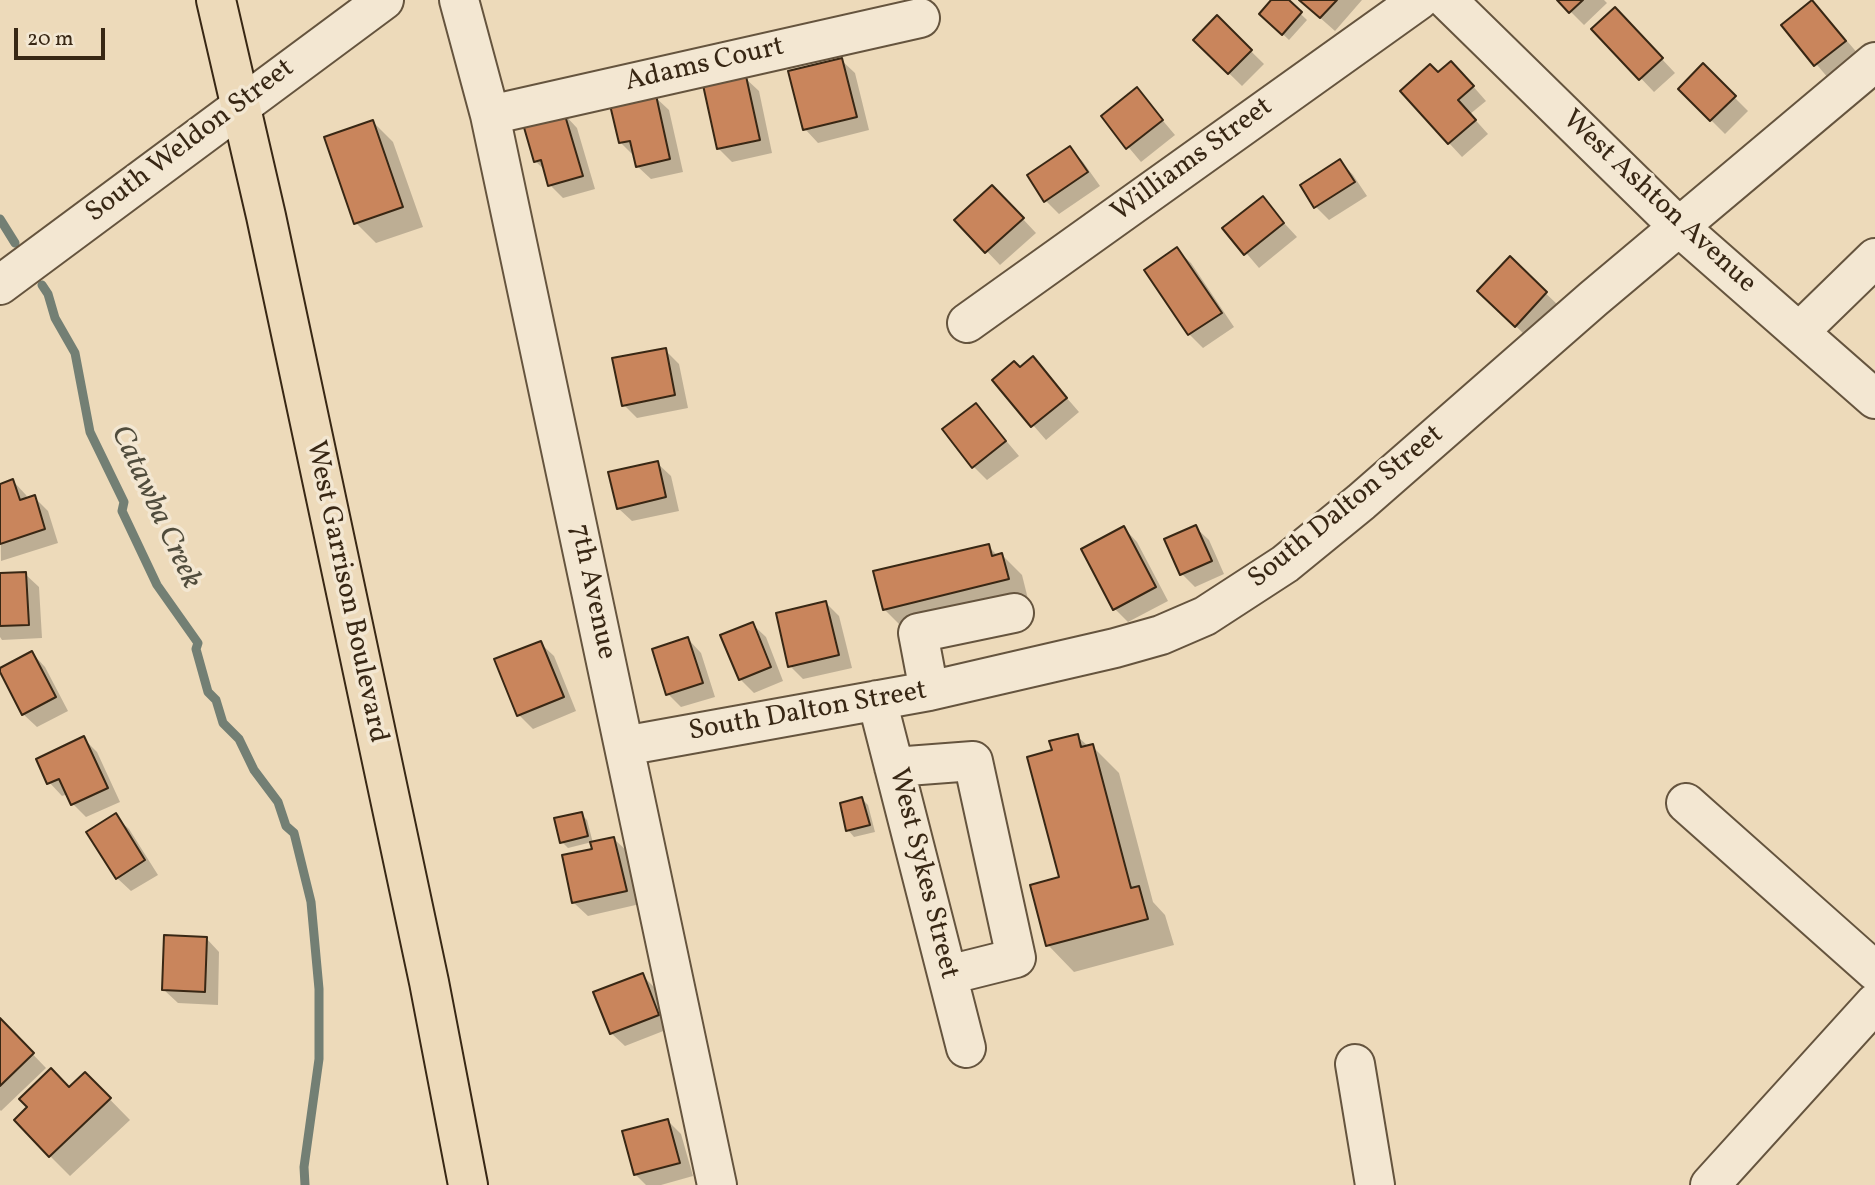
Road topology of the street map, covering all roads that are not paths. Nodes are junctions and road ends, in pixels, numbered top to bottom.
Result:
1 (216, 0) edge
2 (383, 0) edge
3 (459, 0) edge
4 (1419, 0) edge
5 (1447, 0) edge
6 (920, 18) dead end
7 (1875, 62) edge
8 (240, 104) junction
9 (489, 115) junction
10 (1678, 226) junction
11 (1875, 258) edge
12 (0, 285) edge
13 (967, 323) dead end
14 (1799, 332) junction
15 (1875, 399) edge
16 (1014, 613) dead end
17 (929, 691) junction
18 (877, 700) junction
19 (624, 746) junction
20 (894, 767) junction
21 (1686, 803) dead end
22 (1875, 971) edge
23 (948, 975) junction
24 (1875, 1003) edge
25 (967, 1048) dead end
26 (1355, 1064) dead end
27 (468, 1185) edge
28 (717, 1185) edge
29 (1375, 1185) edge
30 (1710, 1185) edge

1 - 8 main road, West Garrison Boulevard
2 - 8 street, South Weldon Street
3 - 9 street, 7th Avenue
4 - 13 street, Williams Street
5 - 10 street, West Ashton Avenue
6 - 9 street, Adams Court
7 - 10 street, South Dalton Street
8 - 12 street, South Weldon Street
8 - 27 main road, West Garrison Boulevard
9 - 19 street, 7th Avenue
10 - 14 street, West Ashton Avenue
10 - 17 street, South Dalton Street
11 - 14 street
14 - 15 street, West Ashton Avenue
16 - 17 street
17 - 18 street, South Dalton Street
18 - 19 street, South Dalton Street
18 - 20 street, West Sykes Street
19 - 28 street, 7th Avenue
20 - 23 street, West Sykes Street
20 - 23 street
21 - 22 street
23 - 25 street, West Sykes Street
24 - 30 street
26 - 29 street

